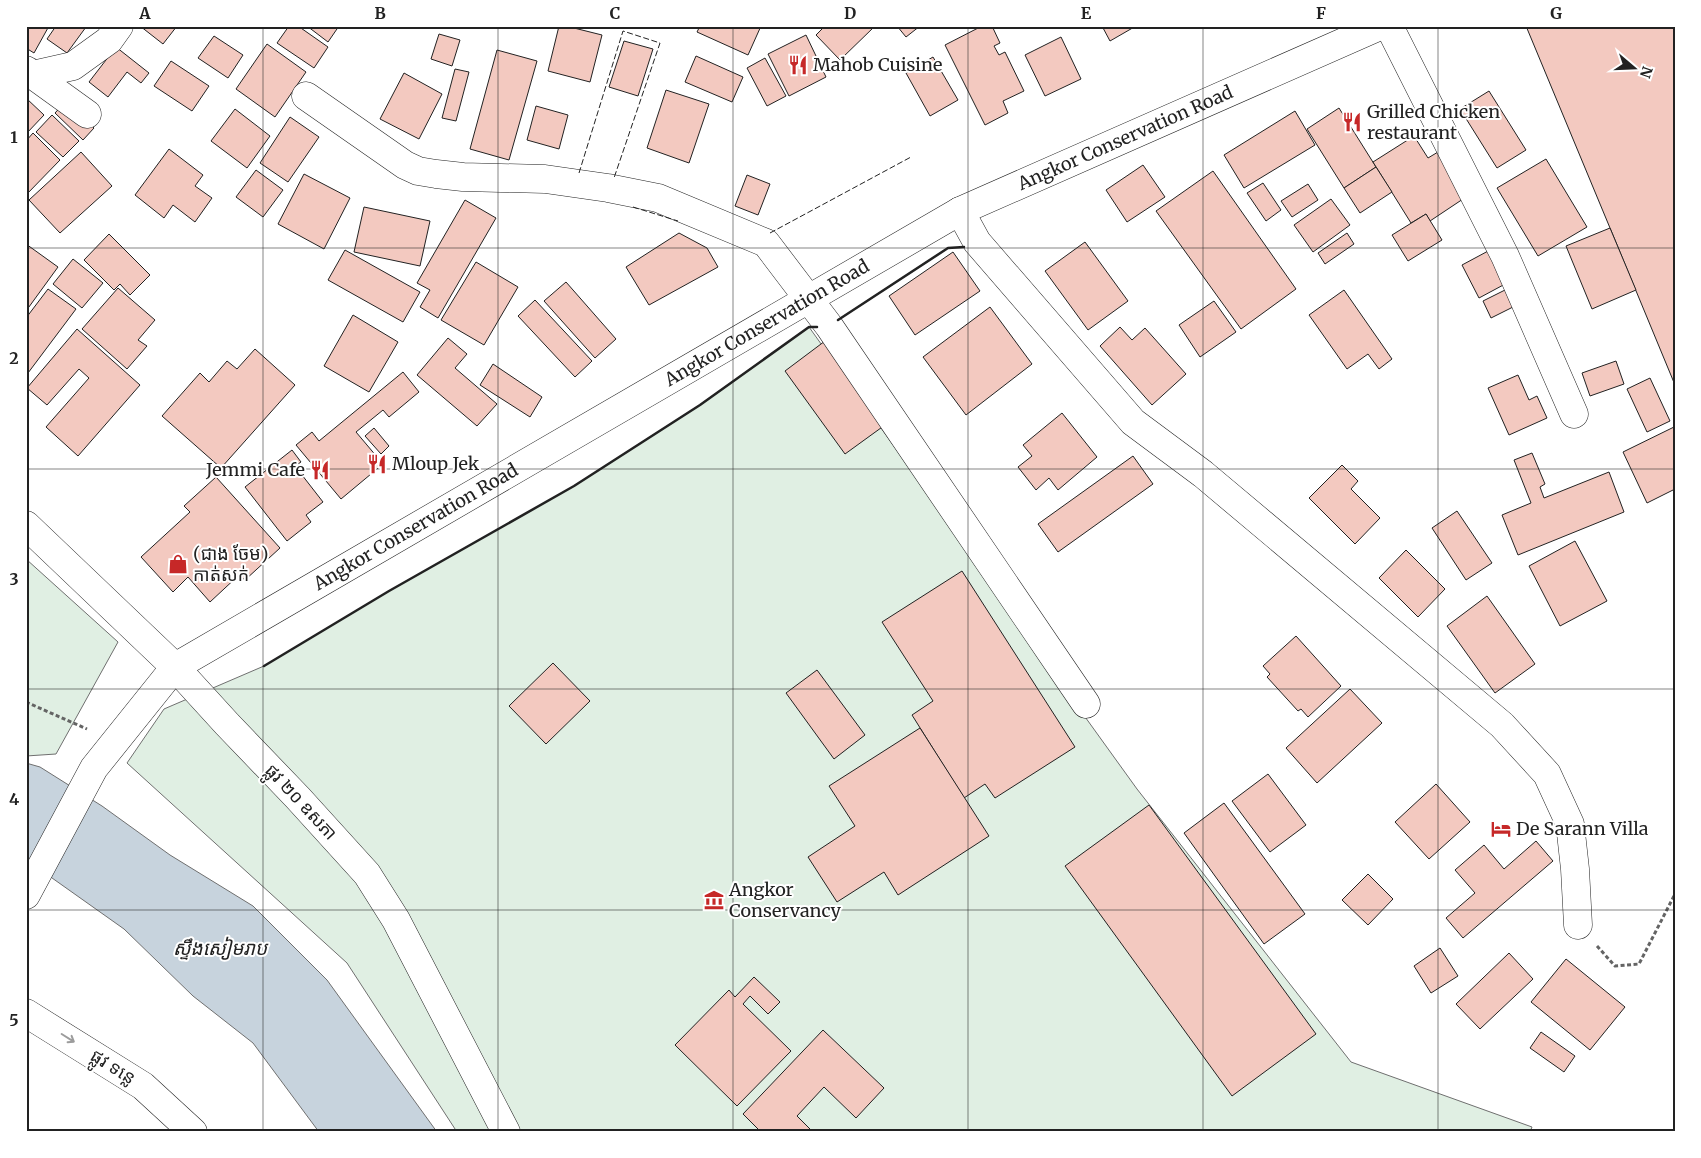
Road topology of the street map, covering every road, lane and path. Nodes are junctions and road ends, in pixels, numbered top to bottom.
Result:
1 (119, 26) edge
2 (1380, 26) edge
3 (1389, 26) edge
4 (29, 72) edge
5 (306, 96) dead end
6 (87, 114) dead end
7 (960, 211) junction
8 (809, 298) junction
9 (1574, 414) dead end
10 (26, 525) edge
11 (175, 666) junction
12 (26, 702) edge
13 (1086, 704) dead end
14 (90, 730) dead end
15 (1675, 894) edge
16 (26, 895) edge
17 (1578, 925) joint
18 (26, 1013) edge
19 (194, 1132) edge
20 (506, 1132) edge

1 - 4 street
2 - 7 street, Angkor Conservation Road
3 - 9 street
4 - 6 street
5 - 8 street
7 - 8 street, Angkor Conservation Road
7 - 17 street
8 - 11 street, Angkor Conservation Road
8 - 13 street
10 - 11 street, ផ្លូវ ២០ ឧសភា
11 - 16 street
11 - 20 street, ផ្លូវ ២០ ឧសភា
12 - 14 path
15 - 17 path
18 -> 19 street, ផ្លូវ ទន្លេ

